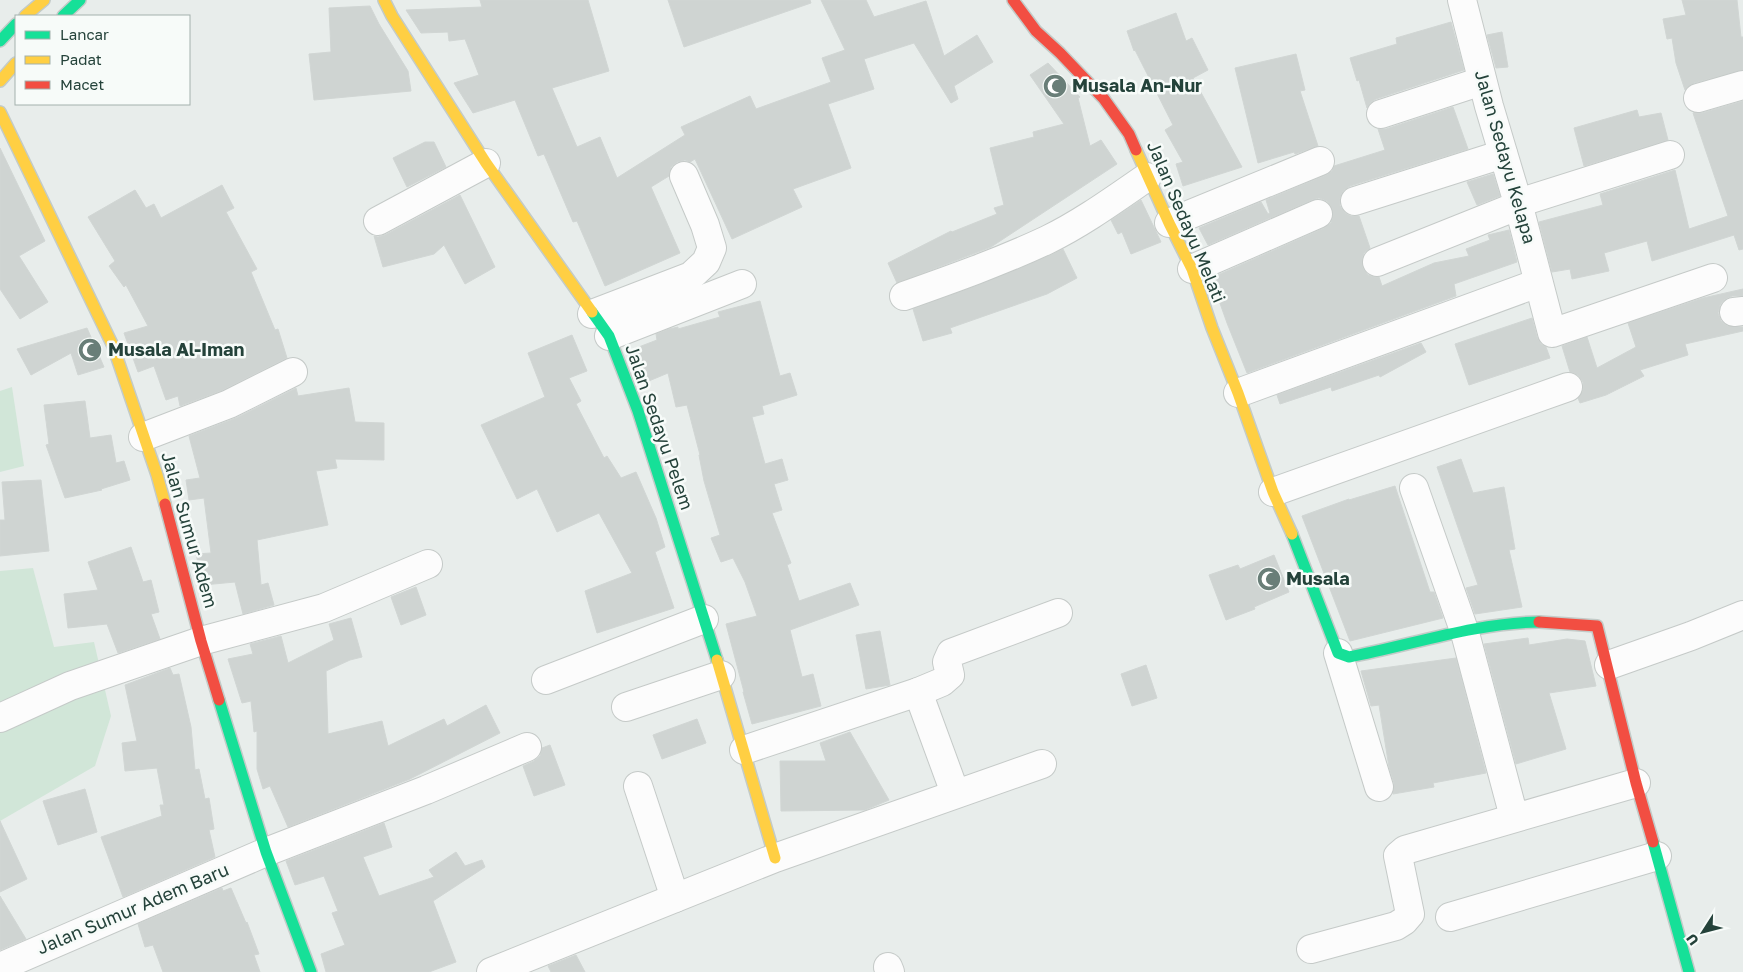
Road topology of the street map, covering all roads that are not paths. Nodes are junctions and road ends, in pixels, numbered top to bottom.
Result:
1 (44, 0) edge
2 (80, 0) edge
3 (384, 0) edge
4 (1013, 0) edge
5 (1462, 0) edge
6 (26, 15) edge
7 (64, 15) edge
8 (15, 25) edge
9 (0, 41) edge
10 (15, 65) edge
11 (0, 81) edge
12 (1482, 81) junction
13 (1743, 85) edge
14 (1698, 98) dead end
15 (0, 112) edge
16 (1381, 114) dead end
17 (1502, 154) junction
18 (1670, 155) dead end
19 (1320, 161) dead end
20 (486, 163) junction
21 (684, 176) dead end
22 (1148, 177) junction
23 (1354, 201) dead end
24 (1518, 202) junction
25 (1318, 214) dead end
26 (378, 221) dead end
27 (1168, 223) junction
28 (1377, 262) dead end
29 (1192, 269) junction
30 (1713, 278) dead end
31 (1538, 283) junction
32 (742, 284) dead end
33 (904, 296) dead end
34 (592, 314) junction
35 (609, 336) junction
36 (293, 372) dead end
37 (1568, 388) dead end
38 (1238, 393) junction
39 (144, 437) junction
40 (1414, 488) dead end
41 (1273, 492) junction
42 (428, 564) dead end
43 (1058, 613) dead end
44 (1743, 615) edge
45 (704, 619) junction
46 (1465, 633) junction
47 (201, 642) junction
48 (1338, 653) junction
49 (1614, 664) junction
50 (721, 675) junction
51 (546, 680) dead end
52 (918, 692) junction
53 (626, 707) dead end
54 (0, 718) edge
55 (527, 747) dead end
56 (744, 750) junction
57 (1042, 764) dead end
58 (1636, 783) junction
59 (638, 786) dead end
60 (1379, 787) dead end
61 (955, 794) junction
62 (1514, 817) junction
63 (266, 852) junction
64 (1658, 856) junction
65 (775, 858) junction
66 (675, 898) junction
67 (1450, 917) dead end
68 (1311, 948) dead end
69 (0, 967) edge
70 (503, 970) edge
71 (311, 972) edge
72 (1689, 972) edge

1 - 6 street
2 - 7 street
3 - 20 street, Jalan Sedayu Pelem
4 - 22 street, Jalan Sedayu Melati
5 - 12 street, Jalan Sedayu Kelapa
8 - 9 street
10 - 11 street
12 - 16 street
12 - 17 street, Jalan Sedayu Kelapa
13 - 14 street
15 - 39 street, Jalan Sumur Adem
17 - 23 street
17 - 24 street, Jalan Sedayu Kelapa
18 - 24 street
19 - 27 street
20 - 26 street
20 - 34 street, Jalan Sedayu Pelem
21 - 34 street
22 - 27 street, Jalan Sedayu Melati
22 - 33 street
24 - 28 street
24 - 31 street, Jalan Sedayu Kelapa
25 - 29 street
27 - 29 street, Jalan Sedayu Melati
29 - 38 street, Jalan Sedayu Melati
30 - 31 street, Jalan Sedayu Kelapa
31 - 38 street
32 - 35 street
34 - 35 street, Jalan Sedayu Pelem
35 - 45 street, Jalan Sedayu Pelem
36 - 39 street
37 - 41 street
38 - 41 street, Jalan Sedayu Melati
39 - 47 street, Jalan Sumur Adem
40 - 46 street
41 - 48 street, Jalan Sedayu Melati
42 - 47 street
43 - 52 street
44 - 49 street
45 - 50 street, Jalan Sedayu Pelem
45 - 51 street
46 - 48 street
46 - 49 street
46 - 62 street
47 - 54 street
47 - 63 street, Jalan Sumur Adem
48 - 60 street
49 - 58 street
50 - 53 street
50 - 56 street, Jalan Sedayu Pelem
52 - 56 street
52 - 61 street
55 - 63 street, Jalan Sumur Adem Baru
56 - 65 street, Jalan Sedayu Pelem
57 - 61 street
58 - 62 street
58 - 64 street
59 - 66 street
61 - 65 street
62 - 68 street
63 - 69 street, Jalan Sumur Adem Baru
63 - 71 street, Jalan Sumur Adem
64 - 67 street
64 - 72 street
65 - 66 street
66 - 70 street

